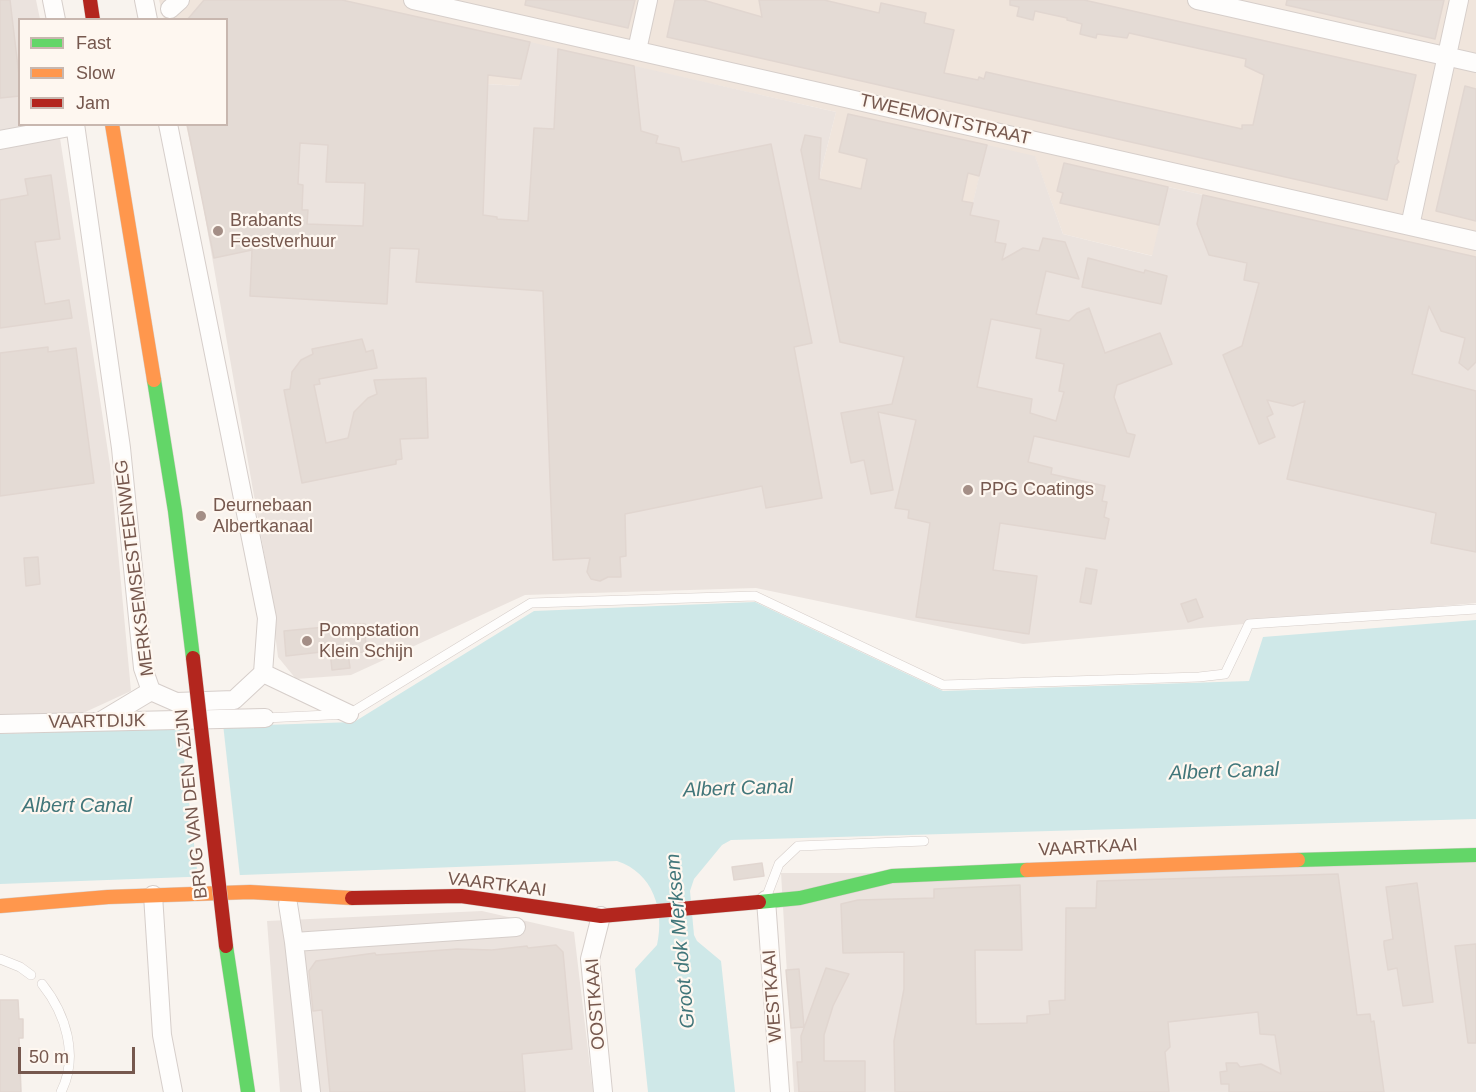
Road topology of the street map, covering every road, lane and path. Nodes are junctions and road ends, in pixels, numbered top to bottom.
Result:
1 (52, 0) edge
2 (90, 0) edge
3 (144, 0) edge
4 (413, 0) edge
5 (648, 0) edge
6 (1197, 0) edge
7 (1459, 0) edge
8 (56, 18) edge
9 (93, 18) edge
10 (148, 18) edge
11 (637, 50) junction
12 (1446, 56) junction
13 (1476, 63) edge
14 (70, 126) edge
15 (75, 126) edge
16 (112, 126) edge
17 (168, 126) edge
18 (0, 140) edge
19 (1410, 226) junction
20 (1476, 241) edge
21 (1476, 609) edge
22 (263, 673) junction
23 (151, 691) junction
24 (349, 714) junction
25 (265, 718) joint
26 (100, 722) junction
27 (0, 724) edge
28 (924, 841) dead end
29 (1476, 855) edge
30 (335, 898) junction
31 (766, 900) junction
32 (154, 903) junction
33 (288, 904) junction
34 (0, 906) edge
35 (602, 916) junction
36 (516, 927) dead end
37 (294, 942) junction
38 (0, 959) edge
39 (31, 975) dead end
40 (42, 984) dead end
41 (61, 1092) edge
42 (174, 1092) edge
43 (248, 1092) edge
44 (311, 1092) edge
45 (603, 1092) edge
46 (780, 1092) edge

1 - 8 street
2 - 9 street
3 - 10 street
4 - 11 street, TWEEMONTSTRAAT
5 - 11 street
6 - 12 street
7 - 12 street
11 - 19 street, TWEEMONTSTRAAT
12 - 13 street
12 - 19 street
14 - 18 street
15 - 23 street, MERKSEMSESTEENWEG
16 - 43 street, BRUG VAN DEN AZIJN, bridge
17 - 22 street
19 - 20 street, TWEEMONTSTRAAT
21 - 24 lane
22 - 23 street, MERKSEMSESTEENWEG
22 - 24 street
23 - 26 street
24 - 25 lane
25 - 26 street, VAARTDIJK
26 - 27 street, VAARTDIJK
28 - 31 lane
29 - 31 street, VAARTKAAI
30 - 32 street, VAARTKAAI
30 - 33 street, VAARTKAAI
30 - 35 street, VAARTKAAI
31 - 35 street, VAARTKAAI
31 - 46 street, WESTKAAI
32 - 33 street, VAARTKAAI
32 - 34 street, VAARTKAAI
32 - 42 street
33 - 37 street
35 - 45 street, OOSTKAAI
36 - 37 street
37 - 44 street
38 - 39 lane
40 - 41 lane

